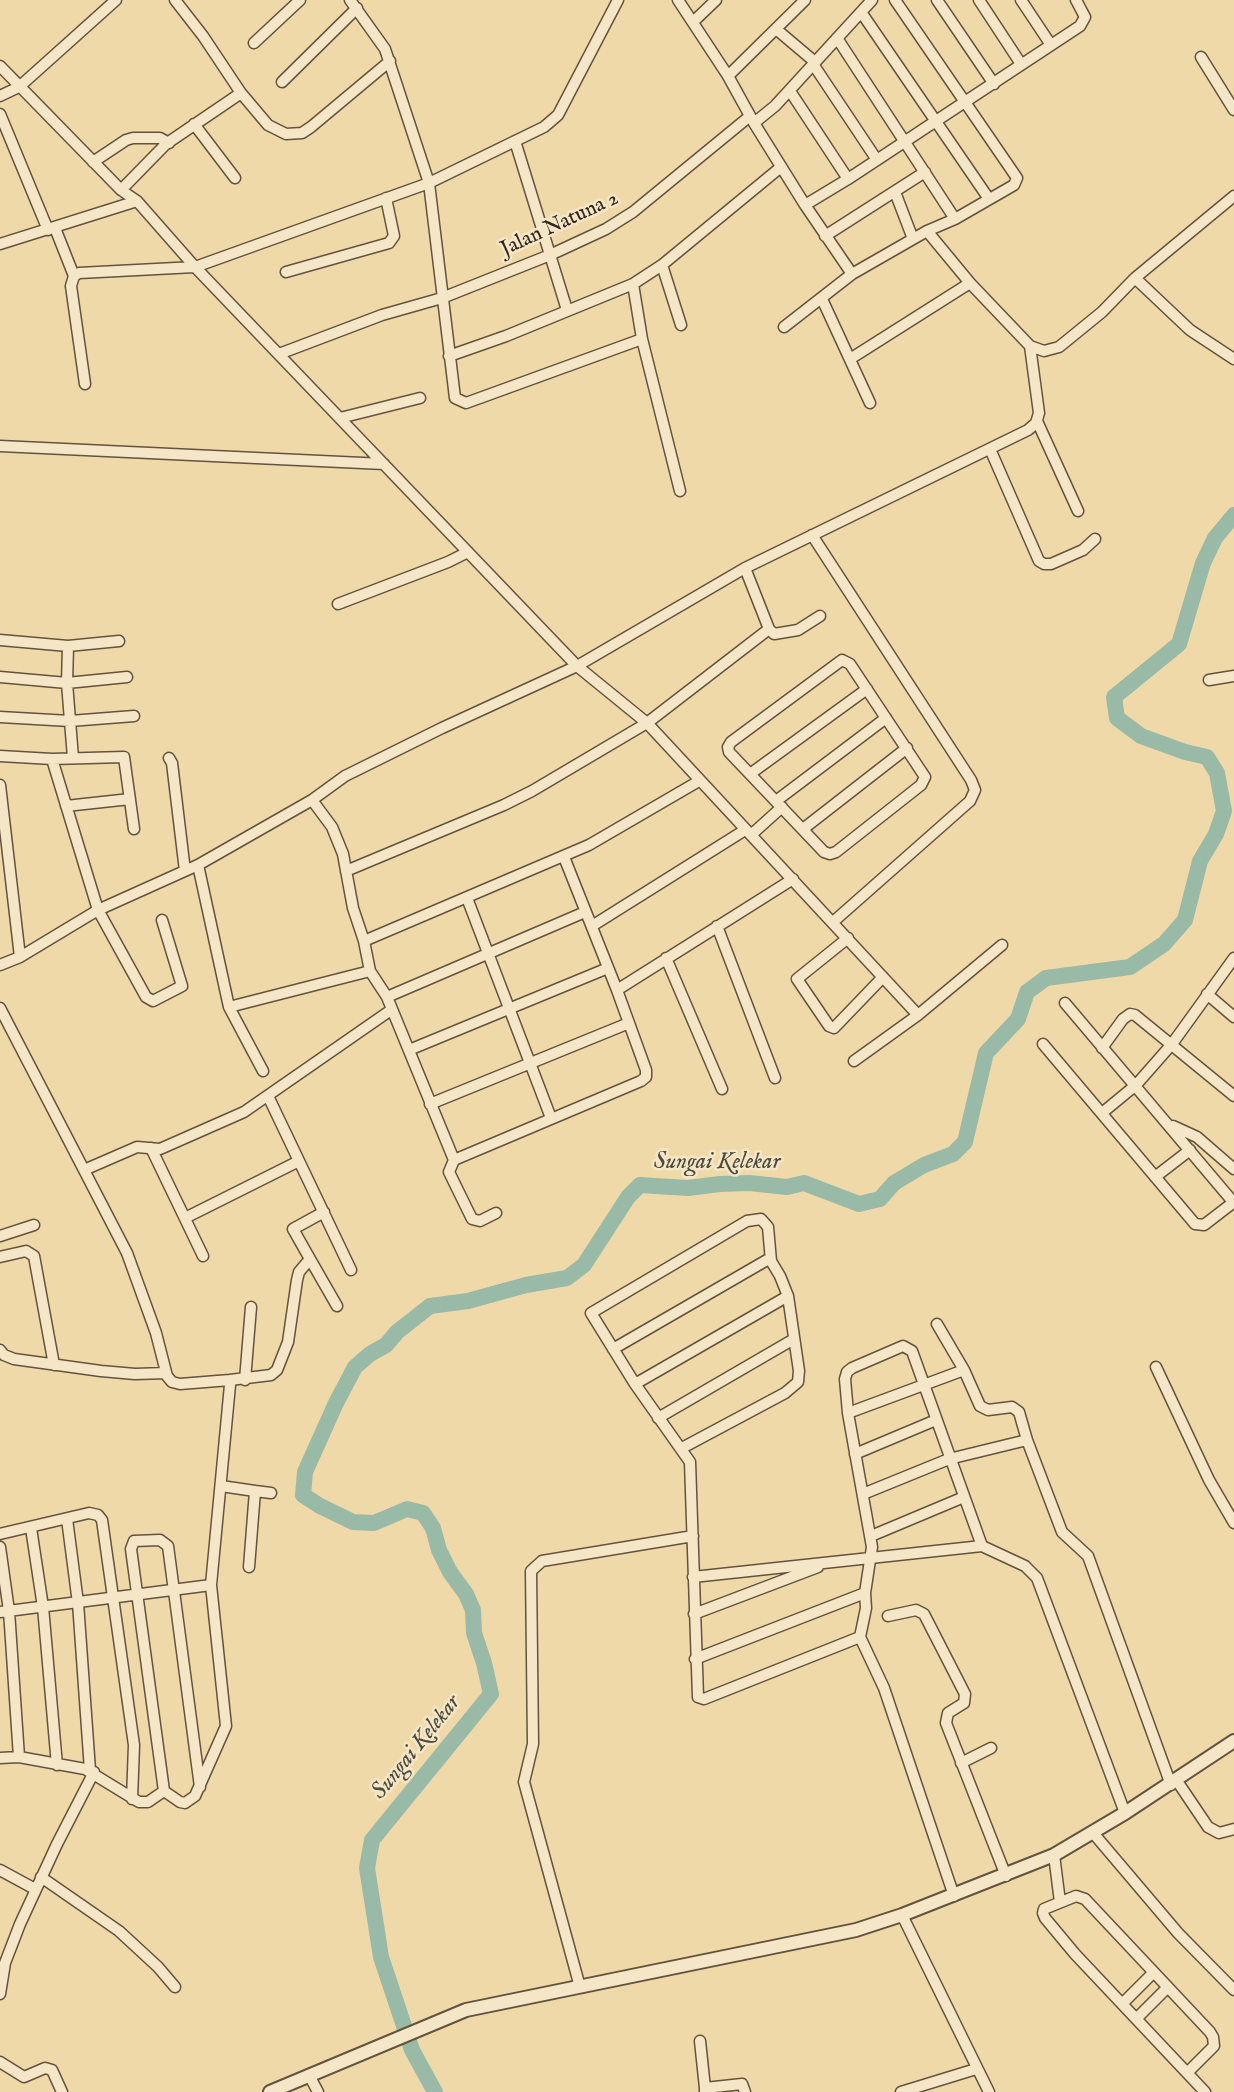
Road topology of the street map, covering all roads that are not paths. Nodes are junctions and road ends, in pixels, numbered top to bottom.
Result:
1 (116, 0) edge
2 (174, 0) edge
3 (300, 0) edge
4 (618, 0) edge
5 (678, 0) edge
6 (716, 0) edge
7 (805, 0) edge
8 (873, 0) edge
9 (895, 0) edge
10 (937, 0) edge
11 (979, 0) edge
12 (1021, 0) edge
13 (1076, 0) edge
14 (353, 4) edge
15 (861, 12) junction
16 (693, 22) junction
17 (776, 29) junction
18 (837, 38) junction
19 (254, 43) dead end
20 (1051, 45) junction
21 (1201, 57) dead end
22 (390, 61) junction
23 (814, 63) junction
24 (1021, 64) junction
25 (0, 66) edge
26 (728, 76) junction
27 (282, 82) dead end
28 (994, 84) junction
29 (19, 87) junction
30 (790, 91) junction
31 (241, 93) junction
32 (0, 96) edge
33 (965, 103) junction
34 (1234, 110) edge
35 (0, 114) edge
36 (752, 120) junction
37 (936, 121) junction
38 (194, 124) junction
39 (514, 141) junction
40 (906, 141) junction
41 (169, 143) junction
42 (877, 160) junction
43 (93, 162) junction
44 (781, 167) junction
45 (925, 172) junction
46 (235, 178) dead end
47 (848, 179) junction
48 (429, 183) junction
49 (121, 190) junction
50 (895, 192) junction
51 (1234, 197) edge
52 (386, 198) junction
53 (989, 199) junction
54 (136, 201) junction
55 (805, 205) junction
56 (955, 219) junction
57 (51, 229) junction
58 (927, 232) junction
59 (825, 236) junction
60 (913, 239) junction
61 (0, 244) edge
62 (550, 255) junction
63 (662, 265) junction
64 (195, 267) junction
65 (286, 272) dead end
66 (852, 274) junction
67 (74, 276) junction
68 (1135, 278) junction
69 (970, 283) junction
70 (633, 284) junction
71 (442, 298) junction
72 (822, 299) junction
73 (567, 310) junction
74 (681, 325) dead end
75 (784, 327) dead end
76 (642, 339) junction
77 (1030, 346) junction
78 (279, 354) junction
79 (449, 356) junction
80 (850, 359) junction
81 (1234, 359) edge
82 (85, 384) dead end
83 (420, 398) dead end
84 (870, 403) dead end
85 (340, 418) junction
86 (1037, 421) junction
87 (0, 446) edge
88 (990, 449) junction
89 (384, 464) junction
90 (680, 491) dead end
91 (1078, 511) dead end
92 (812, 535) junction
93 (1095, 539) dead end
94 (468, 552) junction
95 (745, 568) junction
96 (338, 604) dead end
97 (820, 616) dead end
98 (768, 629) junction
99 (0, 640) edge
100 (119, 641) dead end
101 (68, 646) junction
102 (577, 666) junction
103 (1234, 676) edge
104 (0, 677) edge
105 (127, 677) dead end
106 (1209, 680) dead end
107 (67, 683) junction
108 (867, 689) junction
109 (134, 716) dead end
110 (0, 717) edge
111 (886, 718) junction
112 (70, 721) junction
113 (647, 723) junction
114 (907, 748) junction
115 (0, 756) edge
116 (74, 758) junction
117 (169, 758) dead end
118 (52, 759) junction
119 (750, 774) junction
120 (699, 781) junction
121 (0, 785) edge
122 (130, 799) junction
123 (312, 800) junction
124 (779, 804) junction
125 (66, 806) junction
126 (803, 829) junction
127 (134, 830) dead end
128 (748, 833) junction
129 (564, 857) junction
130 (198, 866) junction
131 (185, 871) junction
132 (346, 871) junction
133 (793, 879) junction
134 (467, 898) junction
135 (98, 910) junction
136 (585, 912) junction
137 (162, 920) dead end
138 (833, 922) junction
139 (592, 926) junction
140 (717, 926) junction
141 (848, 938) junction
142 (364, 941) junction
143 (1002, 945) dead end
144 (486, 953) junction
145 (20, 957) junction
146 (666, 958) junction
147 (1234, 958) edge
148 (0, 965) edge
149 (608, 968) junction
150 (370, 971) junction
151 (884, 977) junction
152 (617, 990) junction
153 (1207, 994) junction
154 (387, 997) junction
155 (1065, 1003) dead end
156 (229, 1007) junction
157 (0, 1008) edge
158 (508, 1009) junction
159 (391, 1010) junction
160 (918, 1014) junction
161 (1234, 1017) edge
162 (629, 1023) junction
163 (1043, 1044) dead end
164 (1172, 1044) junction
165 (1102, 1048) junction
166 (409, 1050) junction
167 (854, 1061) dead end
168 (530, 1063) junction
169 (263, 1071) dead end
170 (775, 1078) dead end
171 (1136, 1085) junction
172 (722, 1089) dead end
173 (268, 1096) junction
174 (1234, 1096) edge
175 (430, 1104) junction
176 (1102, 1114) junction
177 (551, 1118) junction
178 (1170, 1124) junction
179 (151, 1148) junction
180 (1190, 1150) junction
181 (454, 1160) junction
182 (299, 1161) junction
183 (1234, 1169) edge
184 (84, 1170) junction
185 (1155, 1177) junction
186 (1234, 1203) edge
187 (324, 1212) junction
188 (496, 1213) dead end
189 (185, 1217) junction
190 (34, 1225) dead end
191 (0, 1237) edge
192 (203, 1256) dead end
193 (0, 1257) edge
194 (310, 1259) junction
195 (771, 1261) junction
196 (351, 1270) dead end
197 (788, 1296) junction
198 (337, 1306) dead end
199 (251, 1307) dead end
200 (937, 1324) dead end
201 (794, 1339) junction
202 (613, 1349) junction
203 (0, 1350) edge
204 (54, 1365) junction
205 (1156, 1367) dead end
206 (964, 1370) junction
207 (166, 1373) junction
208 (230, 1380) junction
209 (245, 1380) junction
210 (635, 1384) junction
211 (923, 1384) junction
212 (848, 1413) junction
213 (658, 1418) junction
214 (936, 1420) junction
215 (1027, 1440) junction
216 (682, 1448) junction
217 (855, 1454) junction
218 (949, 1459) junction
219 (220, 1486) junction
220 (254, 1491) junction
221 (271, 1493) dead end
222 (863, 1494) junction
223 (964, 1497) junction
224 (67, 1519) junction
225 (1234, 1523) edge
226 (31, 1528) junction
227 (0, 1534) edge
228 (693, 1536) junction
229 (871, 1536) junction
230 (982, 1546) junction
231 (0, 1547) edge
232 (872, 1558) junction
233 (834, 1560) junction
234 (249, 1567) dead end
235 (693, 1577) junction
236 (211, 1585) junction
237 (173, 1591) junction
238 (865, 1593) junction
239 (137, 1597) junction
240 (113, 1599) junction
241 (78, 1603) junction
242 (43, 1607) junction
243 (4, 1612) edge
244 (694, 1614) junction
245 (888, 1616) dead end
246 (860, 1637) junction
247 (695, 1659) junction
248 (1234, 1741) edge
249 (991, 1748) dead end
250 (19, 1757) junction
251 (2, 1761) edge
252 (961, 1763) junction
253 (57, 1765) junction
254 (92, 1771) junction
255 (1174, 1783) junction
256 (200, 1787) junction
257 (164, 1791) junction
258 (132, 1799) junction
259 (1125, 1814) junction
260 (1234, 1829) edge
261 (1094, 1833) junction
262 (1054, 1855) junction
263 (0, 1870) edge
264 (1006, 1876) junction
265 (41, 1877) junction
266 (35, 1889) junction
267 (954, 1896) junction
268 (1060, 1902) junction
269 (902, 1916) junction
270 (2, 1968) edge
271 (1153, 1973) junction
272 (175, 1987) dead end
273 (580, 1987) junction
274 (1167, 1988) junction
275 (1234, 1990) edge
276 (0, 1994) edge
277 (1122, 2004) junction
278 (1137, 2018) junction
279 (701, 2040) dead end
280 (0, 2062) edge
281 (976, 2069) junction
282 (1188, 2072) junction
283 (309, 2075) junction
284 (705, 2090) edge
285 (62, 2092) edge
286 (270, 2092) edge
287 (318, 2092) edge
288 (745, 2092) edge
289 (901, 2092) edge
290 (989, 2092) edge
291 (1205, 2092) edge

1 - 29 street
2 - 31 street
3 - 19 street
4 - 39 street
5 - 16 street
6 - 16 street
7 - 17 street
8 - 15 street, Jalan Natuna 2
9 - 33 street
10 - 28 street
11 - 24 street
12 - 20 street
13 - 20 street
14 - 22 street
14 - 27 street
15 - 18 street, Jalan Natuna 2
15 - 37 street
16 - 26 street
17 - 23 street
17 - 26 street
18 - 23 street, Jalan Natuna 2
18 - 40 street
20 - 24 street
21 - 34 street
22 - 31 street
22 - 48 street
23 - 30 street, Jalan Natuna 2
23 - 42 street
24 - 28 street
25 - 29 street
26 - 36 street
28 - 33 street
29 - 32 street
29 - 43 street
30 - 36 street, Jalan Natuna 2
30 - 47 street
31 - 38 street
33 - 37 street
33 - 53 street
35 - 57 street
36 - 44 street
36 - 62 street, Jalan Natuna 2
37 - 40 street
37 - 53 street
38 - 41 street
38 - 46 street
39 - 48 street
39 - 62 street
40 - 42 street
40 - 45 street
41 - 43 street
41 - 49 street
42 - 47 street
43 - 49 street
44 - 55 street
44 - 63 street
45 - 50 street
45 - 56 street
47 - 55 street
48 - 52 street
48 - 71 street
49 - 54 street
50 - 59 street
50 - 60 street
51 - 68 street
52 - 64 street
52 - 65 street
53 - 56 street
54 - 57 street
54 - 64 street
55 - 59 street
56 - 58 street
57 - 61 street
57 - 67 street
58 - 60 street
58 - 69 street
59 - 66 street
60 - 66 street
62 - 71 street, Jalan Natuna 2
62 - 73 street
63 - 70 street
63 - 74 street
64 - 67 street
64 - 78 street
66 - 72 street
67 - 82 street
68 - 77 street
68 - 81 street
69 - 77 street
69 - 80 street
70 - 73 street
70 - 76 street
71 - 78 street, Jalan Natuna 2
71 - 79 street
72 - 75 street
72 - 80 street
73 - 79 street
76 - 79 street
76 - 90 street
77 - 86 street
78 - 85 street
80 - 84 street
83 - 85 street
85 - 89 street
86 - 88 street
86 - 91 street
87 - 89 street
88 - 92 street
88 - 93 street
89 - 94 street
92 - 95 street
92 - 138 street
94 - 96 street
94 - 102 street
95 - 98 street
95 - 102 street
97 - 98 street
98 - 113 street
99 - 101 street
100 - 101 street
101 - 107 street
102 - 113 street
102 - 123 street
103 - 106 street
104 - 107 street
105 - 107 street
107 - 112 street
108 - 111 street
108 - 119 street
108 - 119 street
109 - 112 street
110 - 112 street
111 - 114 street
111 - 124 street
112 - 116 street
113 - 120 street
113 - 132 street
114 - 126 street
114 - 126 street
115 - 118 street
116 - 118 street
116 - 122 street
117 - 131 street
118 - 125 street
119 - 124 street
120 - 128 street
120 - 129 street
121 - 145 street
122 - 125 street
122 - 127 street
123 - 130 street
123 - 132 street
124 - 126 street
124 - 128 street
125 - 135 street
128 - 133 street
128 - 139 street
129 - 134 street
129 - 136 street
130 - 131 street
130 - 156 street
131 - 135 street
132 - 142 street
133 - 138 street
133 - 140 street
134 - 142 street
134 - 144 street
135 - 137 street
135 - 145 street
136 - 139 street
136 - 144 street
138 - 141 street
139 - 149 street
140 - 146 street
140 - 170 street
141 - 151 street
141 - 151 street
142 - 150 street
143 - 160 street
144 - 154 street
144 - 158 street
145 - 148 street
146 - 152 street
146 - 172 street
147 - 153 street
149 - 152 street
149 - 158 street
150 - 154 street
150 - 156 street
151 - 160 street
152 - 162 street
153 - 161 street
153 - 164 street
154 - 159 street
155 - 165 street
156 - 169 street
157 - 184 street
158 - 166 street
158 - 168 street
159 - 166 street
159 - 173 street
160 - 167 street
162 - 168 street
162 - 177 street
163 - 176 street
164 - 165 street
164 - 171 street
164 - 174 street
165 - 171 street
166 - 175 street
168 - 175 street
168 - 177 street
171 - 176 street
171 - 178 street
173 - 179 street
173 - 182 street
175 - 181 street
176 - 185 street
177 - 181 street
178 - 180 street
178 - 183 street
179 - 184 street
179 - 189 street
180 - 185 street
180 - 186 street
181 - 188 street
182 - 187 street
182 - 189 street
184 - 207 street
185 - 186 street
187 - 194 street
187 - 196 street
189 - 192 street
190 - 191 street
193 - 204 street
194 - 198 street
194 - 209 street
195 - 197 street
195 - 202 street
195 - 202 street
197 - 201 street
197 - 210 street
199 - 209 street
200 - 206 street
201 - 213 street
201 - 216 street
202 - 210 street
203 - 204 street
204 - 207 street
205 - 225 street
206 - 211 street
206 - 215 street
207 - 208 street
208 - 209 street
208 - 219 street
210 - 213 street
211 - 212 street
211 - 212 street
211 - 214 street
212 - 217 street
213 - 216 street
214 - 217 street
214 - 218 street
215 - 218 street
215 - 255 street
216 - 228 street
217 - 222 street
218 - 222 street
218 - 223 street
219 - 220 street
219 - 236 street
220 - 221 street
220 - 234 street
222 - 229 street
223 - 229 street
223 - 230 street
224 - 226 street
224 - 240 street
224 - 241 street
226 - 227 street
226 - 242 street
228 - 235 street
228 - 273 street
229 - 232 street
230 - 232 street
230 - 259 street
231 - 243 street
232 - 233 street
232 - 238 street
233 - 235 street
233 - 244 street
235 - 244 street
236 - 237 street
236 - 256 street
237 - 239 street
237 - 239 street
237 - 256 street
238 - 246 street
238 - 247 street
239 - 240 street
239 - 257 street
240 - 241 street
240 - 258 street
241 - 242 street
241 - 254 street
242 - 243 street
242 - 253 street
243 - 250 street
244 - 247 street
245 - 252 street
246 - 247 street
246 - 267 street
248 - 255 street
249 - 252 street
250 - 251 street
250 - 253 street
252 - 264 street
253 - 254 street
254 - 258 street
254 - 265 street
255 - 259 street
255 - 260 street
256 - 257 street
257 - 258 street
259 - 261 street
261 - 262 street
261 - 275 street
262 - 264 street
262 - 268 street
263 - 266 street
264 - 267 street
265 - 266 street
265 - 272 street
266 - 270 street
267 - 269 street
268 - 271 street
268 - 277 street
269 - 273 street
269 - 281 street
270 - 276 street
271 - 274 street
271 - 277 street
273 - 283 street
274 - 278 street
274 - 282 street
277 - 278 street
278 - 282 street
279 - 284 street
280 - 285 street
281 - 289 street
281 - 290 street
282 - 291 street
283 - 286 street
283 - 287 street
284 - 288 street

